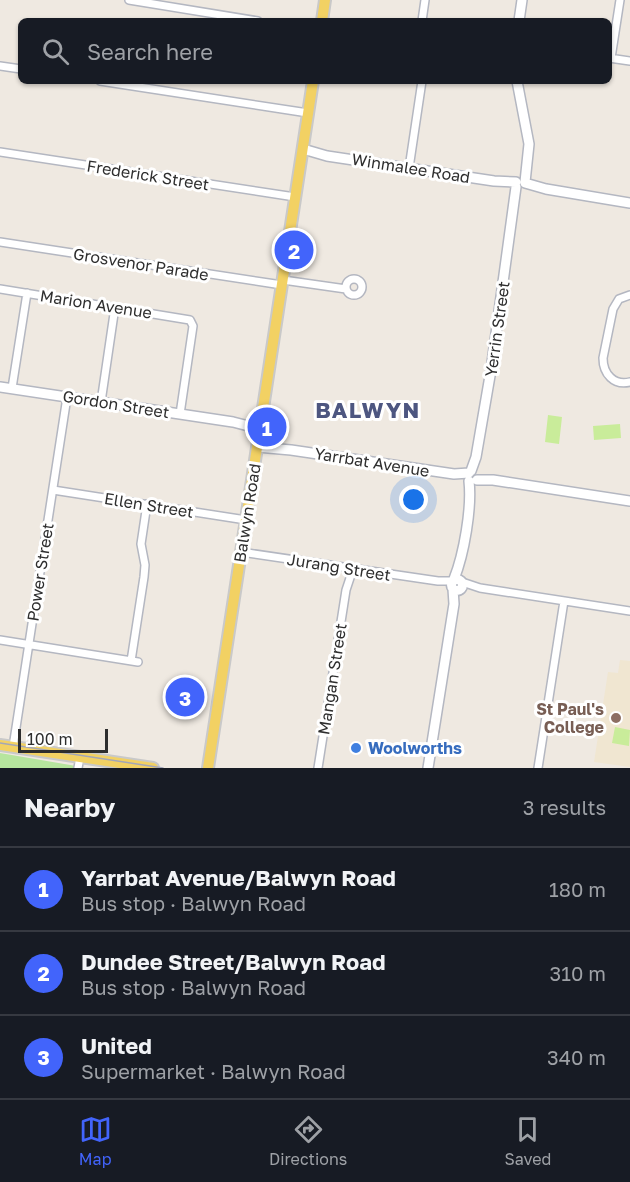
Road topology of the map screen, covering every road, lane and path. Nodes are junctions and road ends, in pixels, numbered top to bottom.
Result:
1 (129, 0) edge
2 (325, 0) edge
3 (425, 0) edge
4 (522, 0) edge
5 (620, 0) edge
6 (240, 18) edge
7 (322, 18) edge
8 (422, 18) edge
9 (519, 18) edge
10 (612, 46) edge
11 (612, 58) edge
12 (630, 61) edge
13 (0, 66) edge
14 (18, 69) edge
15 (119, 84) edge
16 (313, 84) edge
17 (422, 84) edge
18 (518, 84) edge
19 (308, 113) junction
20 (0, 152) edge
21 (302, 152) junction
22 (409, 168) junction
23 (520, 185) junction
24 (295, 197) junction
25 (630, 203) edge
26 (0, 242) edge
27 (282, 283) junction
28 (0, 289) edge
29 (346, 289) dead end
30 (27, 293) junction
31 (630, 295) edge
32 (115, 307) junction
33 (630, 382) edge
34 (0, 387) edge
35 (12, 388) junction
36 (67, 397) junction
37 (101, 402) junction
38 (180, 414) junction
39 (260, 426) junction
40 (258, 445) junction
41 (473, 477) junction
42 (53, 490) junction
43 (630, 501) edge
44 (147, 504) junction
45 (246, 520) junction
46 (241, 552) junction
47 (345, 568) junction
48 (353, 569) junction
49 (457, 584) junction
50 (346, 590) junction
51 (564, 601) junction
52 (630, 611) edge
53 (0, 639) edge
54 (29, 644) junction
55 (0, 745) edge
56 (13, 747) junction
57 (79, 763) edge
58 (153, 768) edge
59 (208, 768) edge
60 (318, 768) edge
61 (428, 768) edge
62 (538, 768) edge

1 - 6 street
2 - 7 main road
3 - 8 street
4 - 9 street
5 - 10 street
11 - 12 street
13 - 14 street
15 - 19 street
16 - 19 main road, Balwyn Road
17 - 22 street
18 - 23 street, Yerrin Street
19 - 21 main road, Balwyn Road
20 - 24 street, Frederick Street
21 - 22 street, Winmalee Road
21 - 24 main road, Balwyn Road
22 - 23 street, Winmalee Road
23 - 25 street, Winmalee Road
23 - 41 street, Yerrin Street
24 - 27 main road, Balwyn Road
26 - 27 street, Grosvenor Parade
27 - 29 street, Grosvenor Parade
27 - 39 main road, Balwyn Road
28 - 30 street, Marion Avenue
30 - 32 street, Marion Avenue
30 - 35 street
31 - 33 street
32 - 37 street
32 - 38 street, Marion Avenue
34 - 35 street, Gordon Street
35 - 36 street, Gordon Street
36 - 37 street, Gordon Street
36 - 42 street, Power Street
37 - 38 street, Gordon Street
38 - 39 street, Gordon Street
39 - 40 main road, Balwyn Road
40 - 41 street, Yarrbat Avenue
40 - 45 main road, Balwyn Road
41 - 43 street, Yarrbat Avenue
41 - 49 street, Yerrin Street
42 - 44 street, Ellen Street
42 - 54 street, Power Street
44 - 45 street, Ellen Street
44 - 54 street
45 - 46 main road, Balwyn Road
46 - 47 street, Jurang Street
46 - 59 main road, Balwyn Road
47 - 48 street, Jurang Street
47 - 50 street, Mangan Street
48 - 49 street, Jurang Street
48 - 50 street, Mangan Street
49 - 51 street, Jurang Street
49 - 61 street, Yerrin Street
50 - 60 street, Mangan Street
51 - 52 street, Jurang Street
51 - 62 street
53 - 54 street
54 - 56 street, Power Street
55 - 56 main road
56 - 57 main road
57 - 58 main road

